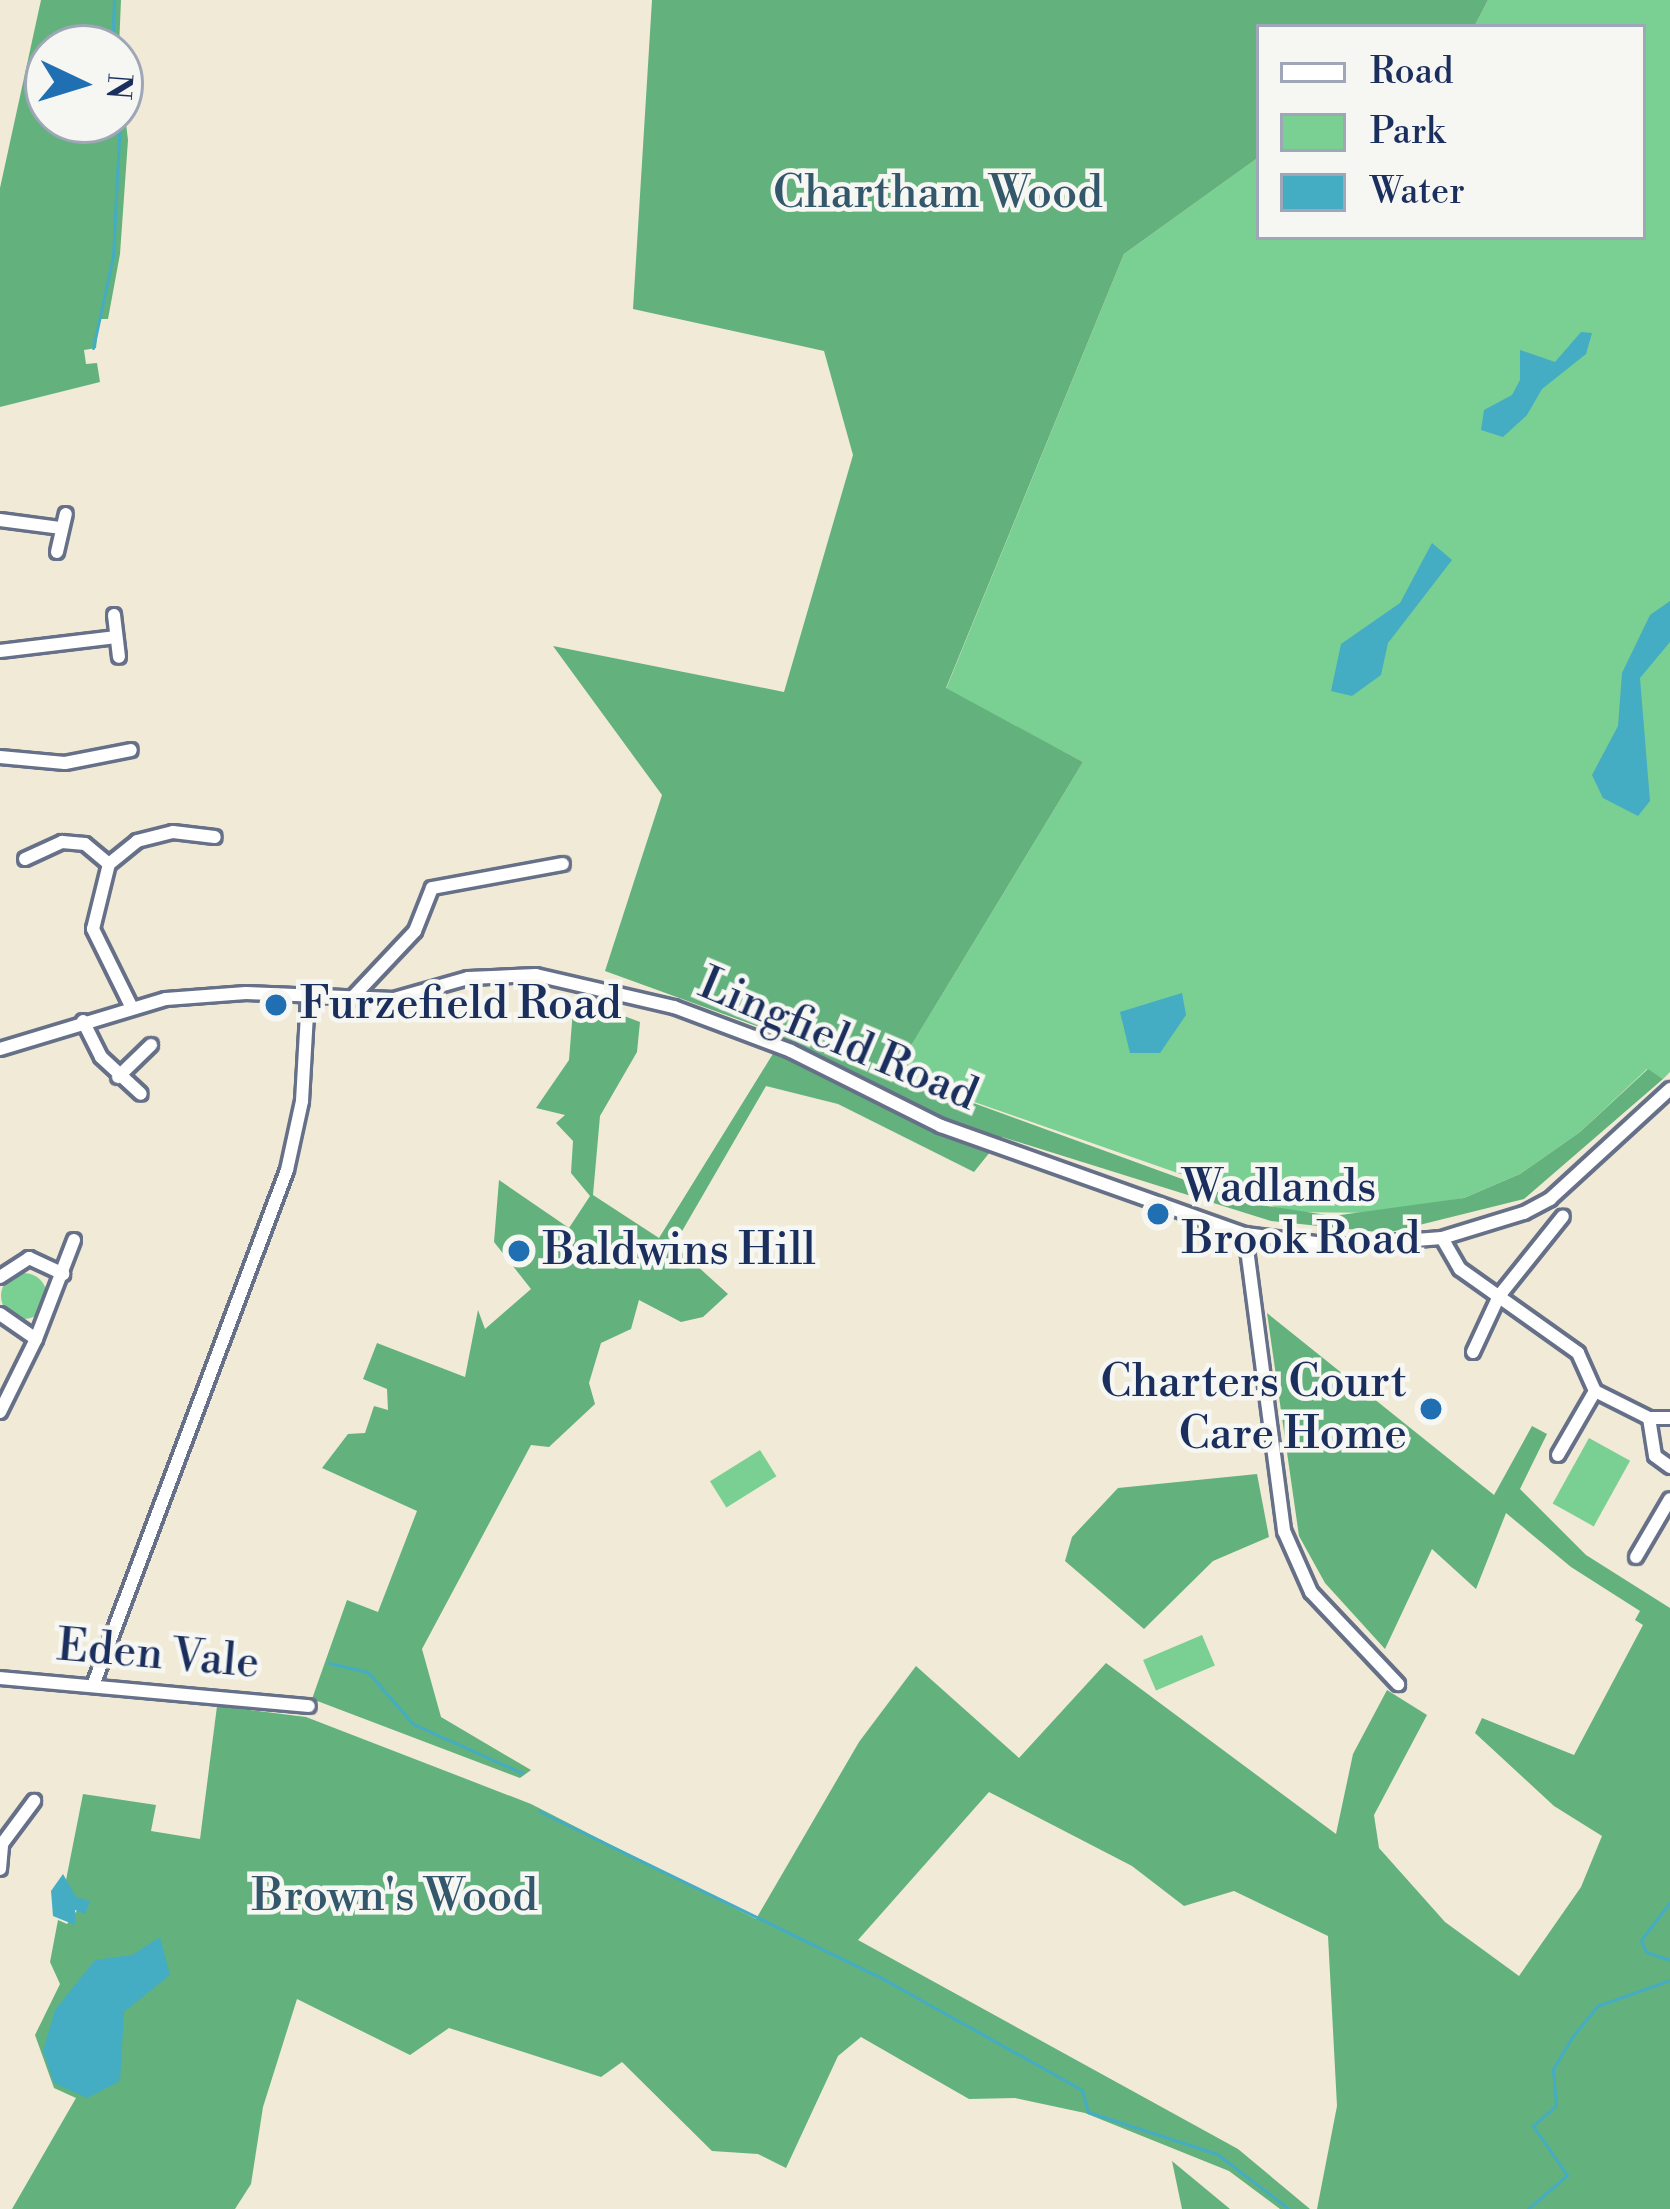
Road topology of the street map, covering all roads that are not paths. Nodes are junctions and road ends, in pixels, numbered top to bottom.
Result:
1 (0, 520) edge
2 (57, 553) dead end
3 (114, 615) dead end
4 (116, 637) junction
5 (0, 651) edge
6 (119, 657) dead end
7 (131, 750) dead end
8 (0, 757) edge
9 (215, 837) dead end
10 (25, 859) dead end
11 (109, 864) junction
12 (563, 864) dead end
13 (308, 998) junction
14 (349, 1001) junction
15 (131, 1006) junction
16 (83, 1021) junction
17 (151, 1045) dead end
18 (0, 1049) edge
19 (118, 1077) junction
20 (1670, 1089) edge
21 (141, 1094) dead end
22 (1563, 1216) dead end
23 (1245, 1234) junction
24 (1442, 1238) junction
25 (74, 1240) dead end
26 (63, 1274) junction
27 (0, 1277) edge
28 (1499, 1296) junction
29 (0, 1314) edge
30 (35, 1339) junction
31 (1473, 1352) dead end
32 (1595, 1391) junction
33 (0, 1412) edge
34 (1648, 1418) junction
35 (1670, 1418) edge
36 (1558, 1455) dead end
37 (1670, 1467) edge
38 (1670, 1498) edge
39 (1636, 1557) dead end
40 (0, 1678) edge
41 (94, 1683) junction
42 (1398, 1684) dead end
43 (309, 1706) dead end
44 (34, 1802) dead end
45 (0, 1869) edge

1 - 2 street
3 - 4 street
4 - 5 street
4 - 6 street
7 - 8 street
9 - 11 street
10 - 11 street
11 - 15 street
12 - 14 street
13 - 14 street, Lingfield Road
13 - 15 street, Lingfield Road
13 - 41 street
14 - 23 street, Lingfield Road
15 - 16 street, Lingfield Road
16 - 18 street, Lingfield Road
16 - 19 street
17 - 19 street
19 - 21 street
20 - 24 street, Lingfield Road
22 - 28 street
23 - 24 street, Lingfield Road
23 - 42 street
24 - 28 street
25 - 26 street
26 - 27 street
26 - 30 street
28 - 31 street
28 - 32 street
29 - 30 street
30 - 33 street
32 - 34 street
32 - 36 street
34 - 35 street
34 - 37 street
38 - 39 street
40 - 41 street, Eden Vale
41 - 43 street, Eden Vale
44 - 45 street

